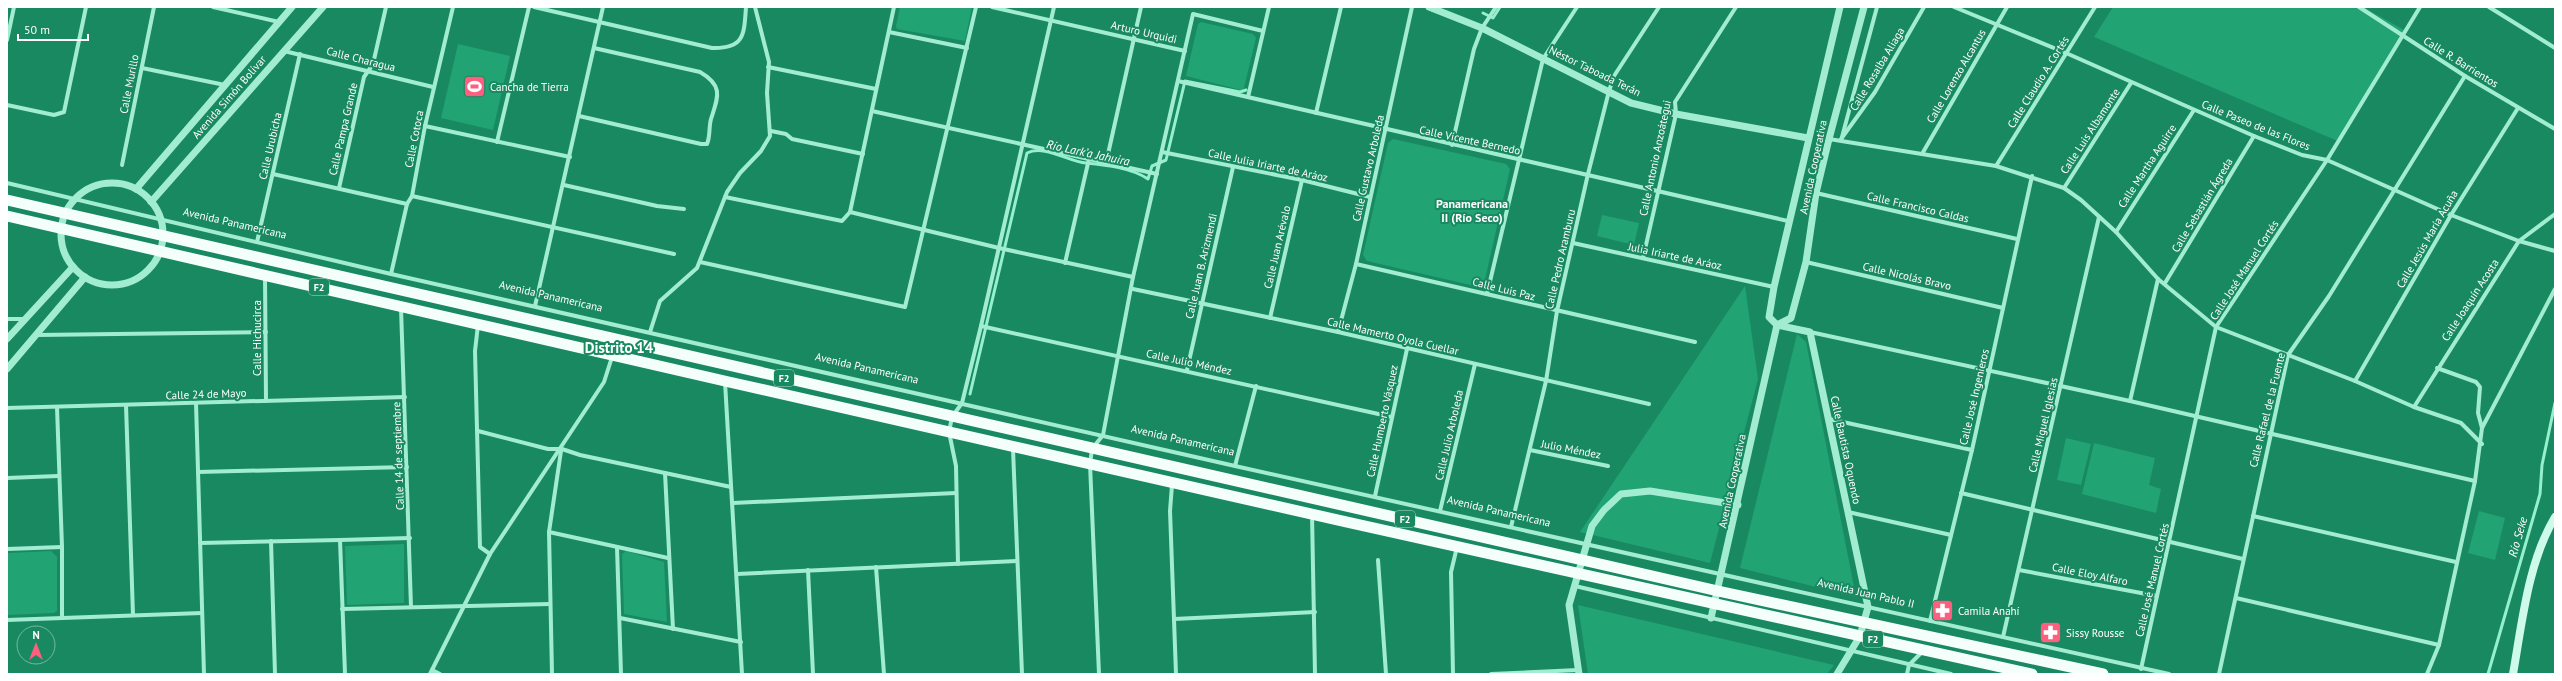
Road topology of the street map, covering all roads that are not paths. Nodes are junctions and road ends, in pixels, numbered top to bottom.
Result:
1 (14, 7) edge
2 (86, 7) edge
3 (154, 7) edge
4 (213, 7) edge
5 (292, 7) edge
6 (323, 7) edge
7 (386, 7) edge
8 (452, 7) edge
9 (529, 7) edge
10 (534, 7) edge
11 (603, 7) edge
12 (746, 7) edge
13 (755, 7) edge
14 (894, 7) edge
15 (976, 7) edge
16 (992, 7) edge
17 (1054, 7) edge
18 (1141, 7) edge
19 (1269, 7) edge
20 (1341, 7) edge
21 (1412, 7) edge
22 (1429, 7) edge
23 (1496, 7) edge
24 (1577, 7) edge
25 (1659, 7) edge
26 (1736, 7) edge
27 (1840, 7) edge
28 (1864, 7) edge
29 (1877, 7) edge
30 (1924, 7) edge
31 (1954, 7) edge
32 (2007, 7) edge
33 (2095, 7) edge
34 (2359, 7) edge
35 (2420, 7) edge
36 (2489, 7) edge
37 (1051, 20) junction
38 (279, 22) junction
39 (600, 22) junction
40 (1996, 24) junction
41 (1482, 28) junction
42 (1264, 31) junction
43 (889, 32) junction
44 (2403, 36) junction
45 (7, 40) edge
46 (1134, 40) junction
47 (594, 48) junction
48 (966, 48) junction
49 (2555, 48) edge
50 (284, 51) junction
51 (1184, 51) junction
52 (2066, 53) junction
53 (300, 54) junction
54 (1543, 58) junction
55 (768, 67) junction
56 (142, 68) junction
57 (369, 70) junction
58 (2465, 76) junction
59 (1178, 81) junction
60 (2131, 83) junction
61 (227, 85) junction
62 (433, 87) junction
63 (876, 89) junction
64 (1608, 91) junction
65 (1248, 97) junction
66 (7, 105) edge
67 (2518, 108) junction
68 (2194, 110) junction
69 (872, 111) junction
70 (1316, 113) junction
71 (1676, 114) junction
72 (579, 116) junction
73 (425, 126) junction
74 (948, 128) junction
75 (2555, 129) edge
76 (1386, 130) junction
77 (771, 131) junction
78 (2254, 136) junction
79 (1808, 138) junction
80 (1829, 139) junction
81 (1841, 139) junction
82 (498, 142) junction
83 (1023, 144) junction
84 (1452, 145) junction
85 (1162, 152) junction
86 (863, 154) junction
87 (1922, 154) junction
88 (570, 158) junction
89 (1089, 159) junction
90 (1520, 160) junction
91 (2327, 160) junction
92 (1106, 163) junction
93 (122, 165) dead end
94 (1996, 166) junction
95 (1233, 167) junction
96 (274, 174) junction
97 (1157, 174) junction
98 (1588, 174) junction
99 (2032, 176) junction
100 (1302, 180) junction
101 (7, 184) edge
102 (564, 185) junction
103 (339, 188) junction
104 (2064, 188) junction
105 (136, 189) junction
106 (2396, 189) junction
107 (1658, 190) junction
108 (1816, 194) junction
109 (412, 196) junction
110 (726, 197) junction
111 (1370, 197) junction
112 (74, 199) junction
113 (7, 200) edge
114 (151, 202) junction
115 (407, 204) junction
116 (684, 209) dead end
117 (850, 212) junction
118 (65, 214) junction
119 (2451, 214) junction
120 (2555, 214) edge
121 (7, 216) edge
122 (2099, 217) junction
123 (161, 219) junction
124 (1788, 221) junction
125 (61, 228) junction
126 (554, 228) junction
127 (924, 230) junction
128 (2116, 232) junction
129 (163, 237) junction
130 (2016, 239) junction
131 (2519, 241) junction
132 (257, 242) junction
133 (1573, 243) junction
134 (999, 248) junction
135 (160, 251) junction
136 (2555, 251) edge
137 (674, 254) dead end
138 (1643, 258) junction
139 (700, 262) junction
140 (1806, 262) junction
141 (1065, 263) junction
142 (1356, 264) junction
143 (73, 267) junction
144 (391, 274) junction
145 (265, 275) junction
146 (85, 277) junction
147 (1133, 277) junction
148 (2158, 279) junction
149 (2165, 283) junction
150 (1774, 287) junction
151 (1133, 288) junction
152 (2555, 289) edge
153 (1487, 294) junction
154 (2550, 298) junction
155 (2555, 301) edge
156 (1201, 303) junction
157 (401, 305) junction
158 (535, 306) junction
159 (2003, 308) junction
160 (1557, 312) junction
161 (1270, 318) junction
162 (7, 319) edge
163 (24, 319) junction
164 (479, 323) junction
165 (1777, 325) junction
166 (981, 326) junction
167 (2216, 327) junction
168 (266, 332) junction
169 (650, 332) junction
170 (1338, 332) junction
171 (1810, 332) junction
172 (37, 335) junction
173 (7, 338) edge
174 (1695, 342) dead end
175 (1407, 349) junction
176 (613, 355) junction
177 (2288, 355) junction
178 (1117, 357) junction
179 (1475, 364) junction
180 (2437, 368) junction
181 (7, 369) edge
182 (1187, 370) junction
183 (1989, 371) junction
184 (725, 381) junction
185 (1546, 381) junction
186 (2355, 381) junction
187 (1256, 386) junction
188 (2061, 386) junction
189 (405, 397) junction
190 (266, 401) junction
191 (2130, 401) junction
192 (196, 403) junction
193 (962, 403) junction
194 (1649, 404) dead end
195 (126, 405) junction
196 (57, 407) junction
197 (2414, 407) junction
198 (7, 408) edge
199 (952, 417) junction
200 (1392, 417) junction
201 (2197, 417) junction
202 (1829, 419) junction
203 (2482, 428) junction
204 (478, 431) junction
205 (949, 432) junction
206 (2269, 434) junction
207 (1103, 435) junction
208 (2482, 444) junction
209 (1013, 446) junction
210 (562, 448) junction
211 (1092, 448) junction
212 (1530, 450) junction
213 (1972, 450) junction
214 (1090, 464) junction
215 (1235, 466) junction
216 (1608, 466) dead end
217 (407, 468) junction
218 (198, 472) junction
219 (665, 473) junction
220 (58, 476) junction
221 (7, 478) edge
222 (2475, 481) junction
223 (1173, 482) junction
224 (731, 488) junction
225 (956, 493) junction
226 (1962, 493) junction
227 (1375, 496) junction
228 (732, 503) junction
229 (1738, 505) junction
230 (2032, 509) junction
231 (1440, 511) junction
232 (1848, 512) junction
233 (1312, 514) junction
234 (2253, 516) junction
235 (2555, 517) edge
236 (1511, 527) junction
237 (549, 532) junction
238 (1950, 535) junction
239 (410, 538) junction
240 (340, 540) junction
241 (271, 541) junction
242 (2170, 541) junction
243 (200, 542) junction
244 (1587, 544) junction
245 (1457, 546) junction
246 (62, 547) junction
247 (617, 547) junction
248 (7, 549) edge
249 (490, 554) junction
250 (668, 558) junction
251 (2244, 559) junction
252 (1378, 560) dead end
253 (1583, 560) junction
254 (1017, 561) junction
255 (2456, 562) junction
256 (958, 564) junction
257 (876, 567) junction
258 (808, 570) junction
259 (2019, 570) junction
260 (737, 574) junction
261 (1578, 574) junction
262 (1722, 574) junction
263 (1575, 586) junction
264 (1718, 591) junction
265 (2157, 596) junction
266 (2236, 598) junction
267 (550, 604) junction
268 (1715, 604) junction
269 (411, 607) junction
270 (464, 607) junction
271 (1868, 607) junction
272 (342, 609) junction
273 (1315, 612) junction
274 (202, 613) junction
275 (133, 615) junction
276 (62, 618) junction
277 (620, 618) junction
278 (1711, 618) junction
279 (1174, 619) junction
280 (7, 620) edge
281 (1930, 621) junction
282 (1864, 622) junction
283 (673, 629) junction
284 (1860, 636) junction
285 (2003, 637) junction
286 (741, 642) junction
287 (2440, 645) junction
288 (1852, 650) junction
289 (1924, 650) junction
290 (1909, 665) junction
291 (2141, 669) junction
292 (431, 672) edge
293 (1578, 672) edge
294 (204, 674) edge
295 (275, 674) edge
296 (345, 674) edge
297 (440, 674) edge
298 (548, 674) edge
299 (552, 674) edge
300 (621, 674) edge
301 (742, 674) edge
302 (813, 674) edge
303 (884, 674) edge
304 (1022, 674) edge
305 (1099, 674) edge
306 (1176, 674) edge
307 (1316, 674) edge
308 (1386, 674) edge
309 (1453, 674) edge
310 (1491, 674) edge
311 (1837, 674) edge
312 (1907, 674) edge
313 (1951, 674) edge
314 (2032, 674) edge
315 (2103, 674) edge
316 (2169, 674) edge
317 (2219, 674) edge
318 (2428, 674) edge
319 (2513, 674) edge

1 - 45 street
2 - 66 street
3 - 56 street, Calle Murillo
4 - 38 street
5 - 38 street, Avenida Simón Bolívar
6 - 50 street, Avenida Simón Bolívar
7 - 57 street, Calle Pampa Grande
8 - 62 street, Calle Cotoca
9 - 82 street
10 - 39 street
11 - 39 street
12 - 39 street
13 - 55 street
14 - 43 street
15 - 48 street
16 - 37 street, Arturo Urquidi
17 - 37 street
18 - 46 street
19 - 42 street
20 - 70 street
21 - 76 street, Calle Gustavo Arboleda
22 - 41 street, Néstor Taboada Terán
23 - 41 street
24 - 54 street
25 - 64 street, Calle Pedro Aramburu
26 - 71 street, Calle Antonio Anzoátegui
27 - 79 street, Avenida Cooperativa
28 - 80 street, Avenida Cooperativa
29 - 81 street
30 - 81 street, Calle Rosalba Aliaga
31 - 40 street, Calle Paseo de las Flores
32 - 40 street, Calle Lorenzo Alcantus
33 - 52 street, Calle Claudio A. Cortés
34 - 44 street, Calle R. Barrientos
35 - 44 street, Calle José Manuel Cortés
36 - 49 street
37 - 46 street, Arturo Urquidi
37 - 83 street
38 - 61 street, Avenida Simón Bolívar
39 - 47 street
40 - 52 street, Calle Paseo de las Flores
40 - 87 street, Calle Lorenzo Alcantus
41 - 54 street, Néstor Taboada Terán
41 - 84 street
42 - 51 street, Arturo Urquidi
42 - 65 street
43 - 48 street
43 - 63 street
44 - 58 street, Calle R. Barrientos
44 - 91 street, Calle José Manuel Cortés
46 - 51 street, Arturo Urquidi
46 - 92 street
47 - 72 street
47 - 72 street
48 - 74 street
50 - 53 street, Calle Charagua
50 - 114 street, Avenida Simón Bolívar
51 - 59 street
52 - 60 street, Calle Paseo de las Flores
52 - 94 street, Calle Claudio A. Cortés
53 - 57 street, Calle Charagua
53 - 96 street, Calle Urubicha
54 - 64 street, Néstor Taboada Terán
54 - 90 street
55 - 63 street
55 - 77 street
56 - 61 street
56 - 93 street, Calle Murillo
57 - 62 street, Calle Charagua
57 - 103 street, Calle Pampa Grande
58 - 67 street, Calle R. Barrientos
58 - 106 street, Calle Rafael de la Fuente
59 - 65 street, Calle Vicente Bernedo
59 - 85 street
60 - 68 street, Calle Paseo de las Flores
60 - 104 street, Calle Luis Albamonte
61 - 105 street, Avenida Simón Bolívar
62 - 73 street, Calle Cotoca
63 - 69 street
64 - 71 street, Néstor Taboada Terán
64 - 98 street, Calle Pedro Aramburu
65 - 70 street, Calle Vicente Bernedo
67 - 75 street, Calle R. Barrientos
67 - 119 street, Calle Jesús María Acuña
68 - 78 street, Calle Paseo de las Flores
68 - 128 street, Calle Martha Aguirre
69 - 74 street
69 - 86 street
70 - 76 street, Calle Vicente Bernedo
71 - 79 street, Néstor Taboada Terán
71 - 107 street, Calle Antonio Anzoátegui
72 - 88 street
73 - 82 street
73 - 109 street, Calle Cotoca
74 - 83 street
74 - 127 street
76 - 84 street, Calle Vicente Bernedo
76 - 111 street, Calle Gustavo Arboleda
77 - 86 street
77 - 110 street
78 - 91 street, Calle Paseo de las Flores
78 - 149 street, Calle Sebastián Ágreda
79 - 124 street, Avenida Cooperativa
80 - 81 street
80 - 108 street, Avenida Cooperativa
81 - 87 street
82 - 88 street
83 - 89 street
83 - 134 street
84 - 90 street, Calle Vicente Bernedo
85 - 95 street, Calle Julia Iriarte de Aráoz
85 - 97 street
86 - 117 street
87 - 94 street
88 - 102 street
89 - 92 street
89 - 141 street
90 - 98 street, Calle Vicente Bernedo
90 - 153 street
91 - 106 street, Calle Paseo de las Flores
91 - 167 street, Calle José Manuel Cortés
92 - 97 street
94 - 99 street
95 - 100 street, Calle Julia Iriarte de Aráoz
95 - 156 street, Calle Juan B. Arizmendi
96 - 103 street
96 - 132 street, Calle Urubicha
97 - 147 street
98 - 107 street, Calle Vicente Bernedo
98 - 133 street, Calle Pedro Aramburu
99 - 104 street
99 - 130 street, Calle José Ingenieros
100 - 111 street, Calle Julia Iriarte de Aráoz
100 - 161 street, Calle Juan Arévalo
101 - 112 street, Avenida Panamericana
102 - 116 street
102 - 126 street
103 - 115 street
104 - 122 street
105 - 112 street
105 - 114 street
106 - 119 street, Calle Paseo de las Flores
106 - 177 street, Calle Rafael de la Fuente
107 - 124 street, Calle Vicente Bernedo
107 - 138 street, Calle Antonio Anzoátegui
108 - 130 street, Calle Francisco Caldas
108 - 140 street, Avenida Cooperativa
109 - 115 street, Calle Cotoca
109 - 126 street
110 - 117 street
110 - 139 street
111 - 142 street, Calle Gustavo Arboleda
112 - 118 street
112 - 123 street, Avenida Panamericana
113 - 118 highway, F2
114 - 123 street
115 - 144 street, Calle Cotoca
117 - 127 street
118 - 125 street
118 - 129 highway, F2
119 - 131 street, Calle Paseo de las Flores
119 - 186 street, Calle Jesús María Acuña
120 - 131 street, Calle Joaquín Acosta
121 - 125 highway, F2
122 - 128 street
122 - 188 street, Calle Miguel Iglesias
123 - 129 street
123 - 132 street, Avenida Panamericana
124 - 150 street, Avenida Cooperativa
125 - 135 highway, F2
125 - 143 street
126 - 137 street
126 - 158 street
127 - 134 street
127 - 139 street
128 - 148 street
129 - 135 street
129 - 199 highway, F2
130 - 159 street, Calle José Ingenieros
131 - 136 street, Calle Paseo de las Flores
131 - 180 street, Calle Joaquín Acosta
132 - 144 street, Avenida Panamericana
133 - 138 street, Julia Iriarte de Aráoz
133 - 160 street, Calle Pedro Aramburu
134 - 141 street
134 - 166 street
135 - 145 highway, F2
135 - 146 street
138 - 150 street, Julia Iriarte de Aráoz
139 - 169 street
140 - 159 street, Calle Nicolás Bravo
140 - 165 street, Avenida Cooperativa
141 - 147 street
142 - 153 street, Calle Luis Paz
142 - 170 street, Calle Gustavo Arboleda
143 - 146 street
143 - 163 street
144 - 158 street, Avenida Panamericana
145 - 157 highway, F2
145 - 168 street, Calle Hichucirca
146 - 172 street
147 - 151 street
148 - 149 street
148 - 191 street
149 - 167 street
150 - 165 street, Avenida Cooperativa
151 - 156 street, Calle Mamerto Oyola Cuellar
151 - 178 street
152 - 154 street
153 - 160 street, Calle Luis Paz
154 - 155 street
154 - 203 street
156 - 161 street, Calle Mamerto Oyola Cuellar
156 - 182 street, Calle Juan B. Arizmendi
157 - 164 highway, F2
157 - 189 street, Calle 14 de septiembre
158 - 169 street, Avenida Panamericana
159 - 183 street, Calle José Ingenieros
160 - 174 street, Calle Luis Paz
160 - 185 street, Calle Pedro Aramburu
161 - 170 street, Calle Mamerto Oyola Cuellar
162 - 163 street
163 - 173 street
164 - 176 highway, F2
164 - 204 street
165 - 171 street
165 - 229 street, Avenida Cooperativa
166 - 178 street, Calle Julio Méndez
166 - 193 street
167 - 177 street
167 - 201 street, Calle José Manuel Cortés
168 - 172 street
168 - 190 street, Calle Hichucirca
169 - 193 street, Avenida Panamericana
170 - 175 street, Calle Mamerto Oyola Cuellar
171 - 183 street
171 - 202 street, Calle Bautista Oquendo
172 - 181 street
175 - 179 street, Calle Mamerto Oyola Cuellar
175 - 200 street, Calle Humberto Vásquez
176 - 184 highway, F2
176 - 210 street
177 - 186 street
177 - 206 street, Calle Rafael de la Fuente
178 - 182 street, Calle Julio Méndez
178 - 207 street
179 - 185 street, Calle Mamerto Oyola Cuellar
179 - 231 street, Calle Julio Arboleda
180 - 197 street, Calle Joaquín Acosta
180 - 203 street
182 - 187 street, Calle Julio Méndez
183 - 188 street
183 - 213 street, Calle José Ingenieros
184 - 205 highway, F2
184 - 224 street
185 - 194 street, Calle Mamerto Oyola Cuellar
185 - 212 street, Calle Pedro Aramburu
186 - 197 street
187 - 200 street, Calle Julio Méndez
187 - 215 street
188 - 191 street
188 - 230 street, Calle Miguel Iglesias
189 - 190 street, Calle 24 de Mayo
189 - 217 street, Calle 14 de septiembre
190 - 192 street, Calle 24 de Mayo
191 - 201 street
192 - 195 street, Calle 24 de Mayo
192 - 218 street
193 - 199 street
193 - 207 street, Avenida Panamericana
195 - 196 street, Calle 24 de Mayo
195 - 275 street
196 - 198 street, Calle 24 de Mayo
196 - 220 street
197 - 208 street
199 - 205 street
199 - 211 highway, F2
200 - 227 street, Calle Humberto Vásquez
201 - 206 street
201 - 242 street, Calle José Manuel Cortés
202 - 213 street
202 - 232 street, Calle Bautista Oquendo
203 - 208 street
204 - 210 street
204 - 249 street
205 - 209 highway, F2
205 - 225 street
206 - 222 street
206 - 234 street, Calle Rafael de la Fuente
207 - 211 street
207 - 215 street, Avenida Panamericana
208 - 222 street
209 - 214 highway, F2
209 - 254 street
210 - 219 street
210 - 237 street
210 - 249 street
211 - 214 street
211 - 253 highway, F2
212 - 216 street, Julio Méndez
212 - 236 street, Calle Pedro Aramburu
213 - 226 street, Calle José Ingenieros
214 - 223 highway, F2
214 - 305 street
215 - 227 street, Avenida Panamericana
217 - 218 street
217 - 239 street, Calle 14 de septiembre
218 - 243 street
219 - 224 street
219 - 250 street
220 - 221 street
220 - 246 street
222 - 255 street
223 - 233 highway, F2
223 - 279 street
224 - 228 street
225 - 228 street
225 - 256 street
226 - 230 street
226 - 238 street, Calle José Ingenieros
227 - 231 street, Avenida Panamericana
228 - 260 street
229 - 244 street
229 - 262 street, Avenida Cooperativa
230 - 242 street
230 - 259 street, Calle Miguel Iglesias
231 - 236 street, Avenida Panamericana
232 - 238 street
232 - 271 street, Calle Bautista Oquendo
233 - 245 highway, F2
233 - 273 street
234 - 251 street, Calle Rafael de la Fuente
234 - 255 street
235 - 319 main road
236 - 244 street, Avenida Panamericana
237 - 247 street
237 - 267 street
238 - 281 street, Calle José Ingenieros
239 - 240 street
239 - 269 street, Calle 14 de septiembre
240 - 241 street
240 - 272 street
241 - 243 street
241 - 295 street
242 - 251 street
242 - 265 street, Calle José Manuel Cortés
243 - 274 street
244 - 253 street
244 - 262 street, Avenida Panamericana
245 - 261 highway, F2
245 - 309 street
246 - 248 street
246 - 276 street
247 - 250 street
247 - 277 street
249 - 270 street
250 - 283 street
251 - 266 street, Calle Rafael de la Fuente
252 - 308 street
253 - 261 street
253 - 264 highway, F2
254 - 256 street
254 - 304 street
255 - 287 street
256 - 257 street
257 - 258 street
257 - 303 street
258 - 260 street
258 - 302 street
259 - 265 street, Calle Eloy Alfaro
259 - 285 street, Calle Miguel Iglesias
260 - 286 street
261 - 263 street
261 - 268 highway, F2
262 - 264 street, Avenida Cooperativa
262 - 271 street, Avenida Juan Pablo II
263 - 278 street
263 - 293 street
264 - 268 street, Avenida Cooperativa
264 - 282 highway, F2
265 - 291 street, Calle José Manuel Cortés
266 - 287 street
266 - 317 street, Calle Rafael de la Fuente
267 - 270 street
267 - 299 street
268 - 278 street, Avenida Cooperativa
268 - 284 highway, F2
269 - 270 street
269 - 272 street
270 - 292 street
271 - 281 street, Avenida Juan Pablo II
271 - 282 street
272 - 296 street
273 - 279 street
273 - 307 street
274 - 275 street
274 - 294 street
275 - 276 street
276 - 280 street
277 - 283 street
277 - 300 street
278 - 288 street
279 - 306 street
281 - 285 street, Avenida Juan Pablo II
282 - 284 street
282 - 315 highway, F2
283 - 286 street
284 - 288 street
284 - 289 highway, F2
285 - 291 street, Avenida Juan Pablo II
286 - 301 street
287 - 318 street
288 - 290 street
288 - 311 street
289 - 290 street
289 - 314 highway, F2
290 - 312 street
290 - 313 street
291 - 316 street, Avenida Juan Pablo II
292 - 297 street
293 - 310 street
298 - 299 street

